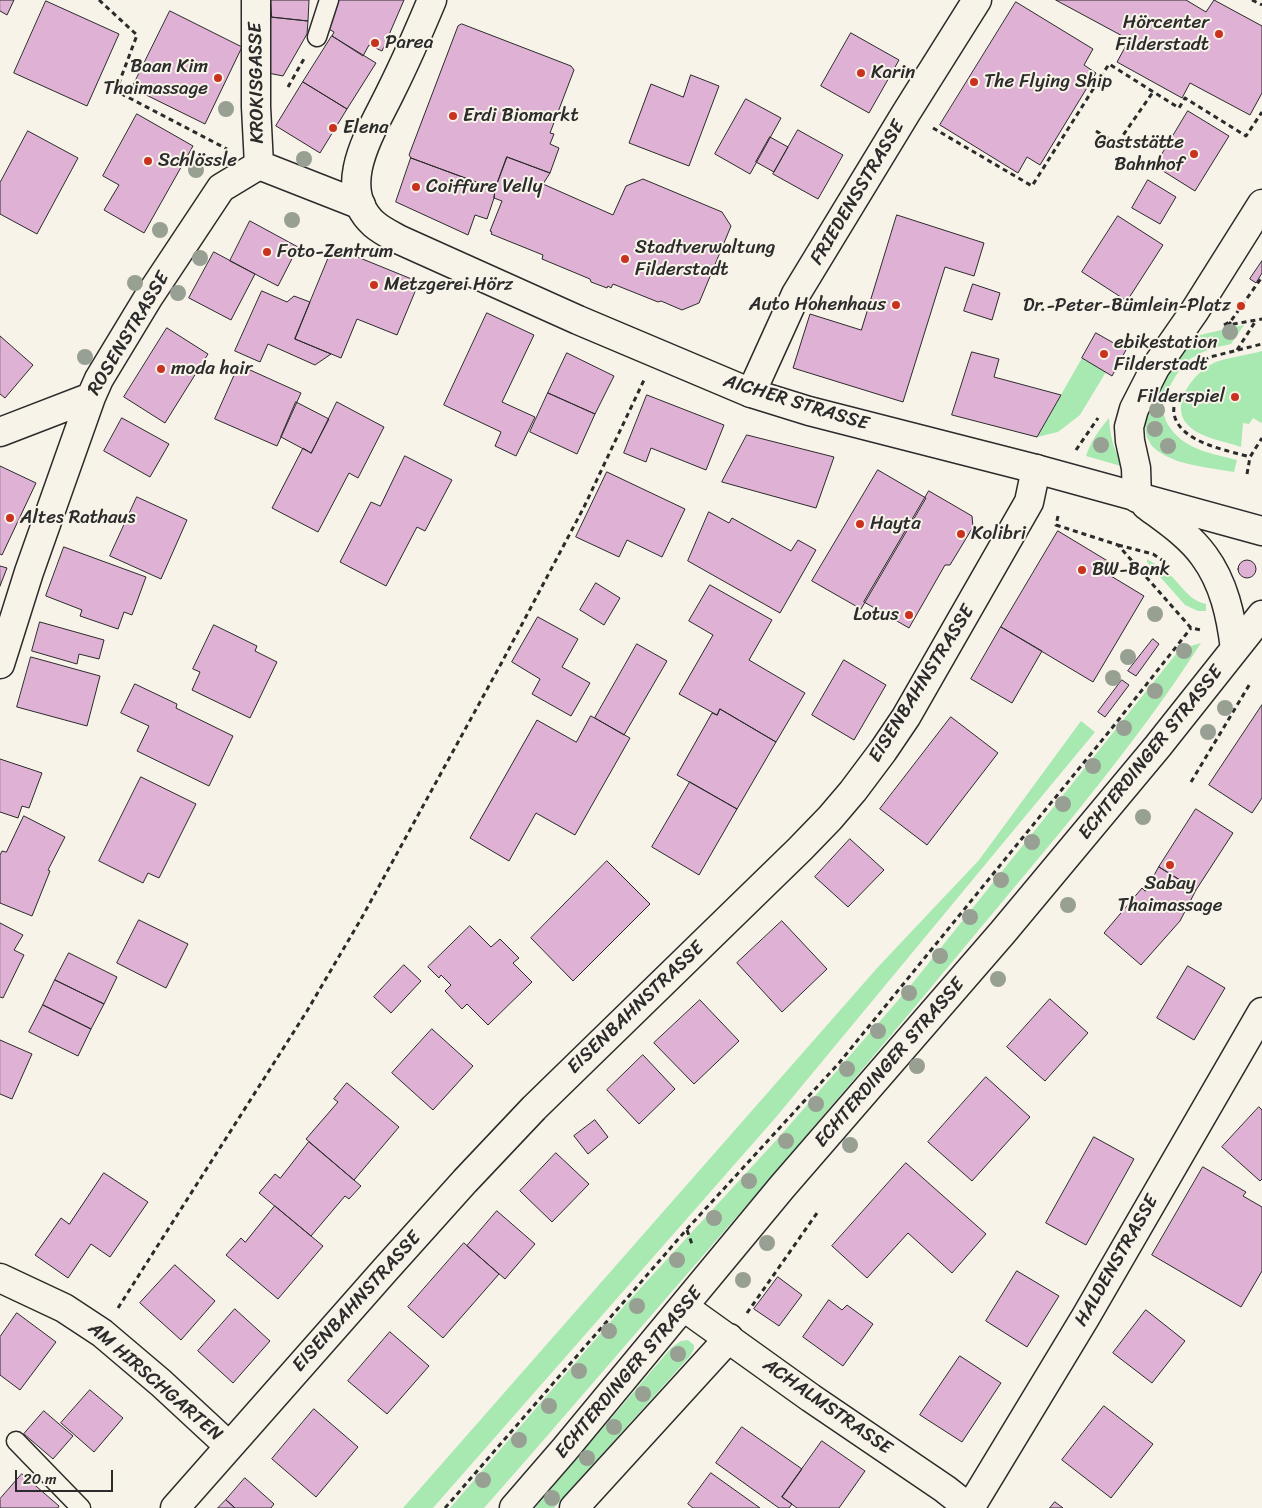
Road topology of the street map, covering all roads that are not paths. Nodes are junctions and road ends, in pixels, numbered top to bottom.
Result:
1 (256, 0) edge
2 (329, 0) edge
3 (432, 0) edge
4 (977, 0) edge
5 (317, 38) road end
6 (259, 165) junction
7 (361, 204) junction
8 (1262, 204) edge
9 (752, 393) junction
10 (91, 397) junction
11 (0, 432) edge
12 (1036, 469) junction
13 (1137, 498) junction
14 (1262, 531) edge
15 (1262, 615) edge
16 (1236, 649) junction
17 (0, 664) edge
18 (1262, 1012) edge
19 (0, 1278) edge
20 (684, 1307) junction
21 (729, 1338) junction
22 (16, 1441) dead end
23 (229, 1446) junction
24 (81, 1508) edge
25 (175, 1508) edge
26 (514, 1508) edge
27 (574, 1508) edge
28 (969, 1508) edge

1 - 6 street, KROKISGASSE
2 - 5 lane
3 - 7 street
4 - 9 street, FRIEDENSSTRASSE
6 - 7 street
6 - 10 street, ROSENSTRASSE
7 - 9 street, AICHER STRASSE
8 - 13 street
9 - 12 street, AICHER STRASSE
10 - 11 street
10 - 17 street, ROSENSTRASSE
12 - 13 street, AICHER STRASSE
12 - 23 street, EISENBAHNSTRASSE
13 - 14 street, AICHER STRASSE
13 - 16 street
15 - 16 street, ECHTERDINGER STRASSE
16 - 20 street, ECHTERDINGER STRASSE
18 - 28 street, HALDENSTRASSE
19 - 23 street, AM HIRSCHGARTEN
20 - 21 street, ACHALMSTRASSE
20 - 26 street, ECHTERDINGER STRASSE
21 - 27 street
21 - 28 street, ACHALMSTRASSE
22 - 24 lane
23 - 25 street, EISENBAHNSTRASSE

